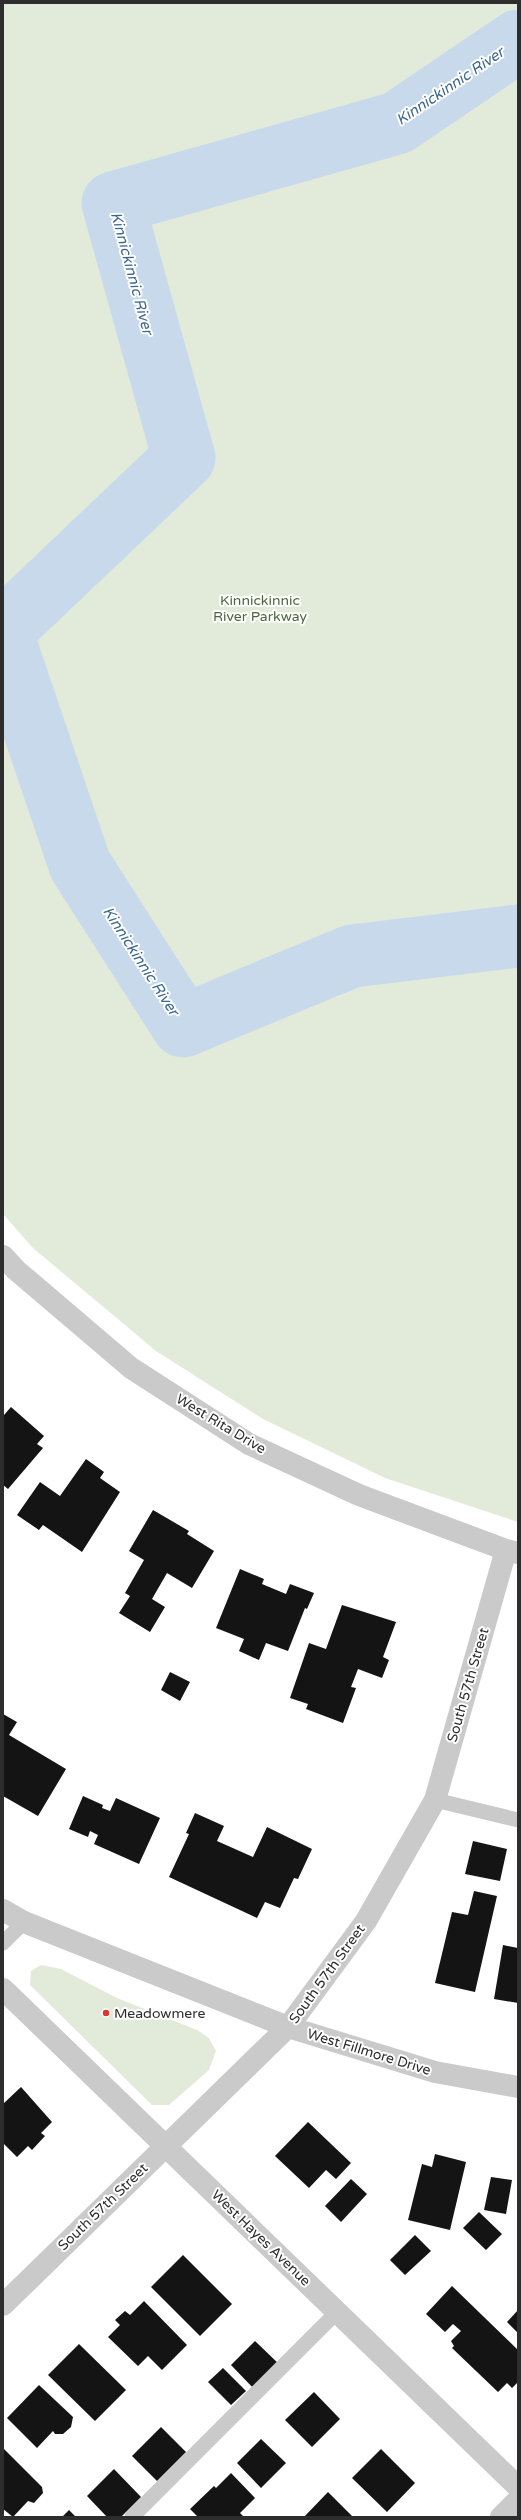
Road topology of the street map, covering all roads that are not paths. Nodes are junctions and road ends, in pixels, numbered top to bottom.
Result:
1 (3, 1256) edge
2 (512, 1551) edge
3 (435, 1800) junction
4 (518, 1820) edge
5 (3, 1910) edge
6 (24, 1922) junction
7 (3, 1943) edge
8 (3, 1989) edge
9 (288, 2027) junction
10 (518, 2087) edge
11 (166, 2146) junction
12 (3, 2305) edge
13 (338, 2311) junction
14 (518, 2487) edge
15 (518, 2500) edge
16 (132, 2517) edge
17 (501, 2517) edge

1 - 2 street, West Rita Drive
2 - 3 street, South 57th Street
3 - 4 lane
3 - 9 street, South 57th Street
5 - 6 street, West Fillmore Drive
6 - 7 lane
6 - 9 street, West Fillmore Drive
8 - 11 street, West Hayes Avenue
9 - 10 street, West Fillmore Drive
9 - 11 street, South 57th Street
11 - 12 street, South 57th Street
11 - 13 street, West Hayes Avenue
13 - 14 street, West Hayes Avenue
13 - 16 lane
15 - 17 street

